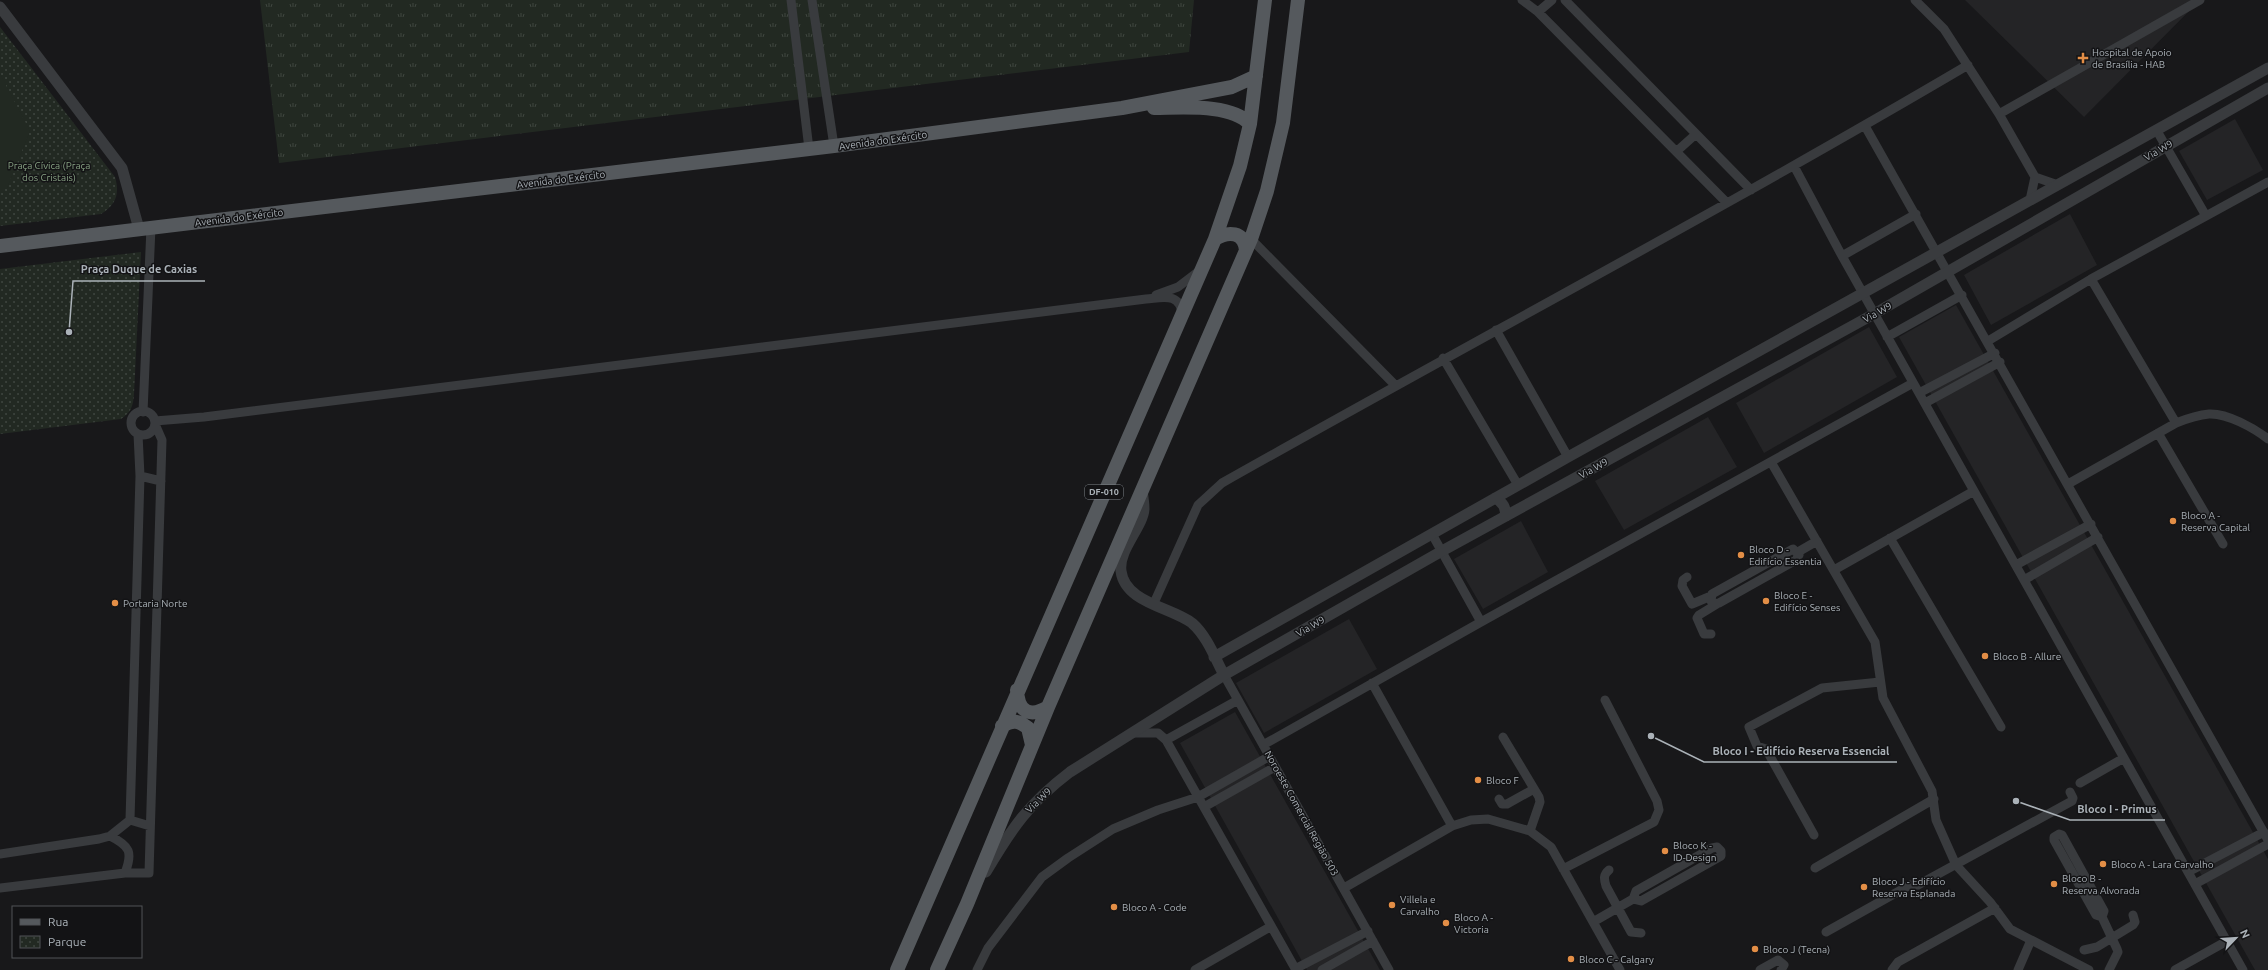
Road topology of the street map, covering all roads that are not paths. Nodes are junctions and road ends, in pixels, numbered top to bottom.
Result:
1 (791, 0) edge
2 (812, 0) edge
3 (1265, 0) edge
4 (1298, 0) edge
5 (1522, 0) edge
6 (1552, 0) edge
7 (1565, 0) edge
8 (1915, 0) edge
9 (2200, 0) edge
10 (0, 7) edge
11 (1538, 12) junction
12 (1968, 65) junction
13 (2268, 68) edge
14 (1256, 76) junction
15 (2268, 88) edge
16 (1122, 108) junction
17 (1999, 114) junction
18 (1250, 124) junction
19 (1865, 126) junction
20 (2157, 131) junction
21 (1696, 134) junction
22 (2166, 145) junction
23 (834, 146) junction
24 (809, 149) junction
25 (1677, 151) junction
26 (1794, 166) junction
27 (2036, 177) junction
28 (2268, 182) edge
29 (2058, 185) junction
30 (1751, 190) junction
31 (2030, 200) junction
32 (1727, 203) junction
33 (1916, 214) junction
34 (2206, 216) junction
35 (145, 228) junction
36 (1215, 239) junction
37 (1248, 245) junction
38 (0, 246) edge
39 (1938, 251) junction
40 (1842, 256) junction
41 (1202, 268) junction
42 (1949, 271) junction
43 (2091, 279) junction
44 (1863, 293) junction
45 (1962, 295) junction
46 (1146, 300) junction
47 (1182, 314) junction
48 (1874, 314) junction
49 (1496, 330) junction
50 (1887, 337) junction
51 (1988, 341) junction
52 (1995, 353) junction
53 (1443, 358) junction
54 (2000, 362) junction
55 (1913, 383) junction
56 (1395, 385) junction
57 (1919, 393) junction
58 (1925, 403) junction
59 (143, 412) junction
60 (155, 422) junction
61 (2176, 423) junction
62 (2158, 433) junction
63 (138, 434) junction
64 (2268, 439) edge
65 (1568, 457) junction
66 (1771, 462) junction
67 (140, 476) junction
68 (161, 481) junction
69 (2068, 484) junction
70 (1518, 485) junction
71 (1142, 489) junction
72 (1974, 491) junction
73 (1495, 498) junction
74 (1506, 516) junction
75 (2091, 524) junction
76 (1432, 534) junction
77 (2098, 537) junction
78 (1890, 538) junction
79 (1817, 541) junction
80 (2223, 544) dead end
81 (1442, 551) junction
82 (1798, 552) junction
83 (1393, 556) junction
84 (2016, 565) junction
85 (1834, 570) junction
86 (1400, 575) junction
87 (1687, 577) dead end
88 (2024, 580) junction
89 (1711, 596) junction
90 (1154, 603) junction
91 (1717, 604) junction
92 (1481, 622) junction
93 (1711, 634) dead end
94 (1214, 657) junction
95 (1224, 675) junction
96 (1880, 682) junction
97 (1372, 683) junction
98 (1017, 690) junction
99 (1238, 700) junction
100 (1605, 700) dead end
101 (1048, 707) junction
102 (1002, 726) junction
103 (2000, 727) dead end
104 (1130, 734) junction
105 (1503, 737) dead end
106 (1166, 740) junction
107 (1032, 745) junction
108 (1263, 745) junction
109 (1270, 756) junction
110 (2124, 758) junction
111 (1275, 767) junction
112 (2080, 783) dead end
113 (1534, 789) junction
114 (2070, 792) dead end
115 (1198, 797) junction
116 (1499, 799) dead end
117 (1934, 799) junction
118 (1204, 807) junction
119 (130, 820) junction
120 (150, 826) junction
121 (1452, 826) junction
122 (1530, 831) junction
123 (1814, 835) dead end
124 (110, 836) junction
125 (2266, 836) edge
126 (2268, 844) edge
127 (0, 854) edge
128 (1956, 865) junction
129 (1815, 868) dead end
130 (1563, 869) junction
131 (1609, 870) dead end
132 (2188, 872) junction
133 (124, 873) junction
134 (2195, 884) junction
135 (0, 888) edge
136 (1344, 888) junction
137 (1633, 899) junction
138 (967, 904) junction
139 (1618, 907) junction
140 (1995, 908) junction
141 (2133, 914) dead end
142 (2102, 917) junction
143 (1593, 922) junction
144 (1270, 927) junction
145 (1368, 931) junction
146 (1826, 932) dead end
147 (1641, 933) dead end
148 (2112, 938) junction
149 (2031, 940) junction
150 (1373, 941) junction
151 (2227, 941) junction
152 (2084, 950) dead end
153 (897, 970) edge
154 (937, 970) edge
155 (977, 970) edge
156 (1195, 970) edge
157 (1296, 970) edge
158 (1322, 970) edge
159 (1389, 970) edge
160 (1620, 970) edge
161 (1760, 970) edge
162 (1781, 970) edge
163 (1892, 970) edge
164 (2018, 970) edge
165 (2089, 970) edge
166 (2109, 970) edge
167 (2175, 970) edge
168 (2243, 970) edge

1 - 24 street
2 - 23 street
3 - 14 main road, DF-010
4 - 37 main road, DF-010
5 - 11 street
6 - 11 street
7 - 21 street
8 - 12 street
9 - 17 street
10 - 35 street
11 - 25 street
12 - 17 street
12 - 19 street
13 - 20 street, Via W9
14 - 16 main road, Avenida do Exército
14 - 18 main road, DF-010
15 - 22 street, Via W9
16 - 18 main road, Avenida do Exército
16 - 23 main road, Avenida do Exército
17 - 27 street
18 - 36 main road, DF-010
19 - 26 street
19 - 33 street
20 - 22 street
20 - 29 street, Via W9
21 - 25 street
21 - 30 street
22 - 34 street
22 - 42 street, Via W9
23 - 24 main road, Avenida do Exército
24 - 35 main road, Avenida do Exército
25 - 32 street
26 - 30 street
26 - 40 street
27 - 29 street
27 - 31 street
28 - 34 street
29 - 31 street, Via W9
30 - 32 street
31 - 39 street, Via W9
32 - 49 street
33 - 39 street
33 - 40 street
34 - 43 street
35 - 38 main road, Avenida do Exército
35 - 59 street
36 - 37 main road
36 - 41 main road, DF-010
37 - 56 street
37 - 71 main road, DF-010
39 - 42 street
39 - 44 street, Via W9
40 - 44 street
41 - 46 street
41 - 47 main road, DF-010
42 - 45 street
42 - 48 street, Via W9
43 - 51 street
43 - 61 street
44 - 48 street
44 - 65 street, Via W9
45 - 50 street
45 - 51 street
46 - 47 street
46 - 60 street
47 - 98 main road, DF-010
48 - 50 street
48 - 74 street, Via W9
49 - 53 street
49 - 65 street
50 - 55 street
51 - 52 street
52 - 54 street
52 - 57 street
53 - 56 street
53 - 70 street
54 - 58 street
54 - 69 street
55 - 57 street
55 - 66 street
56 - 90 street
57 - 58 street
58 - 72 street
59 - 60 street
59 - 63 street
60 - 63 street
60 - 68 street
61 - 62 street
61 - 64 street
62 - 69 street
62 - 80 street
63 - 67 street
65 - 70 street, Via W9
66 - 79 street
66 - 92 street
67 - 68 street
67 - 119 street
68 - 120 street
69 - 75 street
70 - 73 street, Via W9
71 - 90 street, Noroeste Comercial Região 503
71 - 101 main road, DF-010
72 - 78 street
72 - 84 street
73 - 74 street
73 - 76 street, Via W9
74 - 81 street, Via W9
75 - 77 street
75 - 84 street
76 - 81 street
76 - 83 street, Via W9
77 - 88 street
77 - 125 street
78 - 85 street
78 - 103 street
79 - 82 street
79 - 85 street
81 - 86 street, Via W9
81 - 92 street
82 - 89 street
82 - 91 street
83 - 86 street
83 - 94 street, Via W9
84 - 88 street
85 - 96 street
86 - 95 street, Via W9
87 - 89 street
88 - 110 street
89 - 91 street
90 - 94 street, Noroeste Comercial Região 503
91 - 93 street
92 - 97 street
94 - 95 street, Noroeste Comercial Região 503
95 - 99 street, Noroeste Comercial Região 503
95 - 104 street, Via W9
96 - 117 street
96 - 123 street
97 - 108 street
97 - 121 street
98 - 101 main road
98 - 102 main road, DF-010
99 - 106 street
99 - 108 street, Noroeste Comercial Região 503
100 - 130 street
101 - 107 main road, DF-010
102 - 107 main road
102 - 153 main road, DF-010
104 - 106 street
104 - 138 street, Via W9
105 - 113 street
106 - 115 street
107 - 138 main road, DF-010
108 - 109 street, Noroeste Comercial Região 503
109 - 111 street, Noroeste Comercial Região 503
109 - 115 street
110 - 112 street
110 - 132 street
111 - 118 street
111 - 136 street, Noroeste Comercial Região 503
113 - 116 street
113 - 122 street
114 - 128 street
115 - 118 street
115 - 155 street
117 - 128 street
117 - 129 street
118 - 144 street
119 - 120 street
119 - 124 street
120 - 133 street
121 - 122 street
121 - 136 street
122 - 130 street
124 - 127 street
124 - 133 street
125 - 132 street
126 - 134 street
128 - 140 street
128 - 146 street
130 - 143 street
131 - 139 street
132 - 134 street
133 - 135 street
134 - 151 street
136 - 145 street, Noroeste Comercial Região 503
137 - 137 street
137 - 139 street
138 - 154 main road, DF-010
139 - 143 street
139 - 147 street
140 - 149 street
140 - 163 street
141 - 148 street
142 - 142 street
142 - 148 street
143 - 160 street
144 - 156 street
144 - 157 street
145 - 150 street, Noroeste Comercial Região 503
145 - 157 street
148 - 152 street
148 - 166 street
149 - 164 street
149 - 165 street
150 - 158 street
150 - 159 street, Noroeste Comercial Região 503
151 - 167 street
151 - 168 street
161 - 162 street

